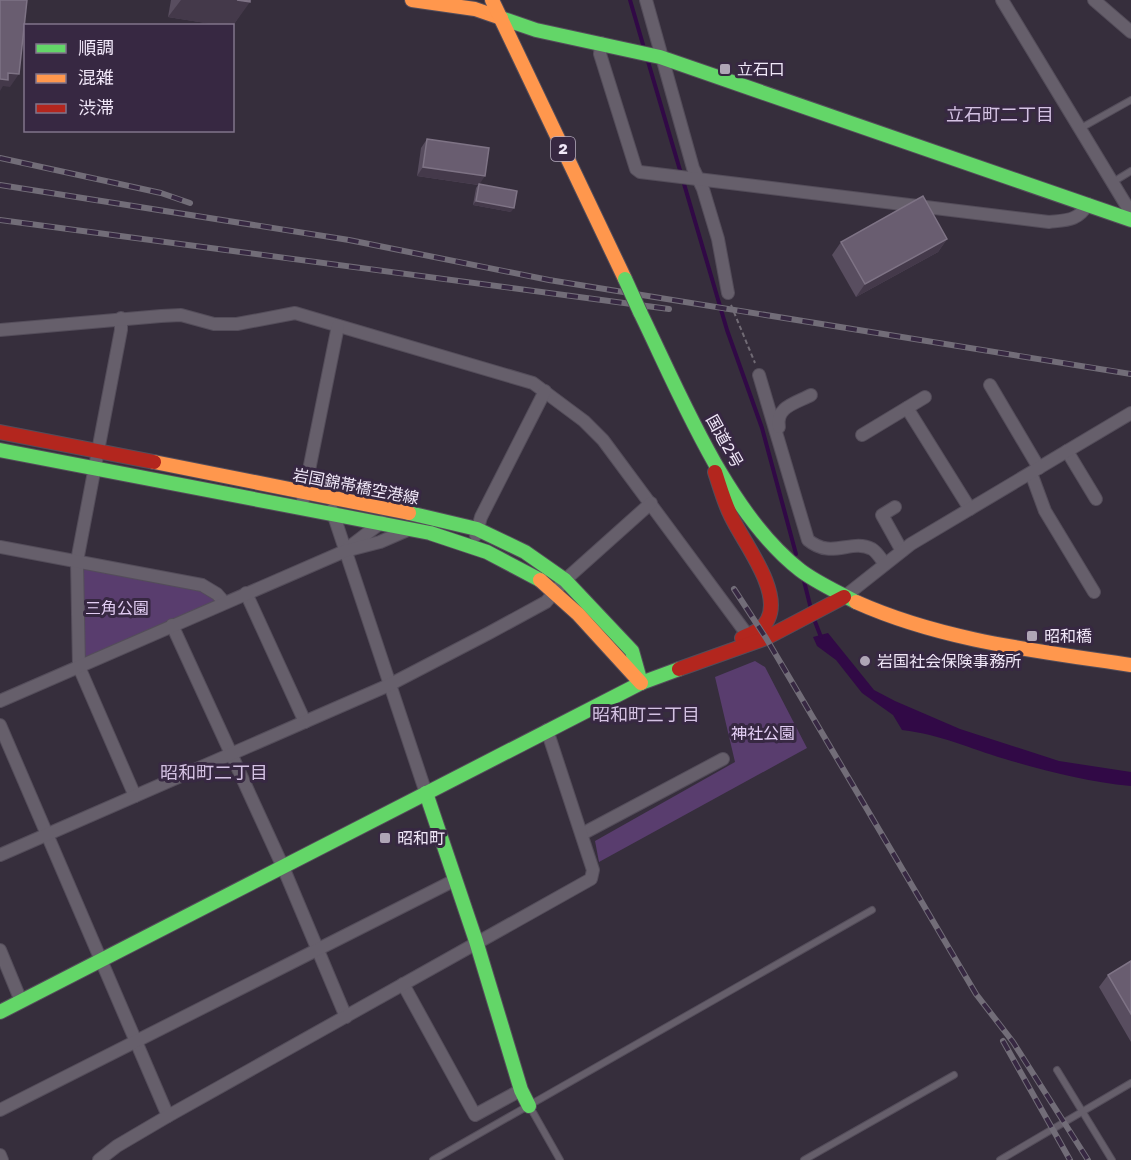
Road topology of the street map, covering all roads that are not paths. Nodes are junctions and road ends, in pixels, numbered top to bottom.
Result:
1 (412, 0) edge
2 (492, 0) edge
3 (646, 0) edge
4 (1002, 0) edge
5 (1094, 0) edge
6 (501, 18) junction
7 (1131, 32) edge
8 (601, 43) junction
9 (656, 56) junction
10 (1131, 100) edge
11 (1080, 128) junction
12 (1131, 171) edge
13 (692, 178) junction
14 (1113, 182) junction
15 (1088, 204) junction
16 (1131, 213) edge
17 (1131, 220) edge
18 (728, 292) road end
19 (121, 318) junction
20 (338, 326) junction
21 (0, 330) edge
22 (759, 375) road end
23 (990, 385) dead end
24 (545, 391) junction
25 (811, 395) dead end
26 (925, 397) dead end
27 (907, 408) junction
28 (1131, 413) edge
29 (0, 432) edge
30 (862, 435) dead end
31 (705, 441) junction
32 (780, 445) junction
33 (0, 450) edge
34 (1067, 451) junction
35 (98, 452) junction
36 (94, 469) junction
37 (1035, 470) junction
38 (304, 493) junction
39 (330, 498) junction
40 (1096, 499) dead end
41 (651, 503) junction
42 (895, 507) dead end
43 (970, 509) junction
44 (301, 510) junction
45 (401, 511) junction
46 (333, 516) junction
47 (378, 524) junction
48 (477, 529) junction
49 (410, 530) junction
50 (473, 545) junction
51 (0, 547) edge
52 (345, 551) junction
53 (902, 551) junction
54 (77, 561) junction
55 (885, 564) junction
56 (565, 580) junction
57 (1094, 592) dead end
58 (246, 593) junction
59 (555, 593) junction
60 (844, 597) junction
61 (224, 602) junction
62 (172, 625) junction
63 (750, 639) junction
64 (1131, 665) edge
65 (79, 667) junction
66 (641, 683) junction
67 (389, 685) junction
68 (0, 701) edge
69 (305, 722) junction
70 (0, 725) edge
71 (547, 730) junction
72 (232, 755) junction
73 (723, 759) dead end
74 (426, 793) junction
75 (135, 796) junction
76 (47, 834) junction
77 (582, 834) junction
78 (0, 855) edge
79 (283, 867) junction
80 (455, 880) junction
81 (872, 910) dead end
82 (476, 941) junction
83 (318, 948) junction
84 (0, 950) edge
85 (100, 961) junction
86 (403, 984) junction
87 (21, 1001) junction
88 (0, 1012) edge
89 (346, 1017) junction
90 (135, 1041) junction
91 (1057, 1070) dead end
92 (954, 1076) dead end
93 (1131, 1083) edge
94 (521, 1090) junction
95 (529, 1106) junction
96 (0, 1110) edge
97 (1083, 1111) junction
98 (168, 1116) junction
99 (0, 1155) edge
100 (114, 1156) edge
101 (2, 1160) edge
102 (99, 1160) edge
103 (433, 1160) edge
104 (560, 1160) edge
105 (804, 1160) edge
106 (1000, 1160) edge
107 (1112, 1160) edge

1 - 6 main road
2 - 6 main road, 国道2号 / 2
3 - 9 street
4 - 11 street
5 - 7 street
6 - 8 main road
6 - 31 main road, 国道2号 / 2, bridge
8 - 9 main road
8 - 13 street
9 - 13 street
9 - 15 main road
10 - 11 lane
11 - 14 street
12 - 14 lane
13 - 15 street
13 - 18 street
14 - 16 street
15 - 17 main road
19 - 20 street
19 - 21 street
19 - 35 street
20 - 24 street
20 - 38 street
22 - 32 street
23 - 37 street
24 - 41 street
24 - 48 street
25 - 32 street
26 - 27 street
27 - 30 street
27 - 43 street
28 - 34 street
29 - 35 main road, 岩国錦帯橋空港線
31 - 60 main road, 国道2号 / 2
31 - 63 main road
32 - 55 street
33 - 36 main road, 岩国錦帯橋空港線
34 - 37 street
34 - 40 street
35 - 36 street
35 - 38 main road, 岩国錦帯橋空港線
36 - 44 main road, 岩国錦帯橋空港線
36 - 54 street
37 - 43 street
37 - 57 street
38 - 39 main road, 岩国錦帯橋空港線
38 - 44 street
39 - 45 main road, 岩国錦帯橋空港線
39 - 46 street
41 - 56 street
41 - 63 street
42 - 53 street
43 - 53 street
44 - 46 main road, 岩国錦帯橋空港線
45 - 47 street
45 - 48 main road, 岩国錦帯橋空港線
46 - 47 main road, 岩国錦帯橋空港線
46 - 52 street
47 - 49 main road, 岩国錦帯橋空港線
47 - 52 street
48 - 50 street
48 - 56 main road, 岩国錦帯橋空港線
49 - 50 main road, 岩国錦帯橋空港線
49 - 52 street
50 - 59 main road, 岩国錦帯橋空港線
51 - 54 street
52 - 58 street
52 - 67 street
53 - 55 street
54 - 61 street
54 - 65 street
55 - 60 street
56 - 59 street
56 - 66 main road, 岩国錦帯橋空港線
58 - 61 street
58 - 69 street
59 - 66 main road, 岩国錦帯橋空港線
59 - 67 street
60 - 63 main road
60 - 64 main road, 国道2号 / 2
61 - 62 street
62 - 65 street
62 - 72 street
63 - 66 main road
65 - 68 street
65 - 75 street
66 - 71 main road
67 - 69 street
67 - 74 street
69 - 72 street
70 - 76 street
71 - 74 main road
71 - 77 street
72 - 75 street
72 - 79 street
73 - 77 street
74 - 79 main road
74 - 80 main road
75 - 76 street
76 - 78 street
76 - 85 street
77 - 82 street
79 - 83 street
79 - 85 main road
80 - 82 main road
80 - 83 street
81 - 95 lane
82 - 86 street
82 - 94 main road
83 - 89 street
83 - 90 street
84 - 87 street
85 - 87 main road
85 - 90 street
86 - 89 street
86 - 94 street
87 - 88 main road
89 - 98 street
90 - 96 street
90 - 98 street
91 - 97 lane
92 - 105 lane
93 - 97 lane
94 - 95 main road
95 - 103 lane
95 - 104 lane
97 - 106 lane
97 - 107 lane
98 - 100 street
99 - 101 street
100 - 102 street

